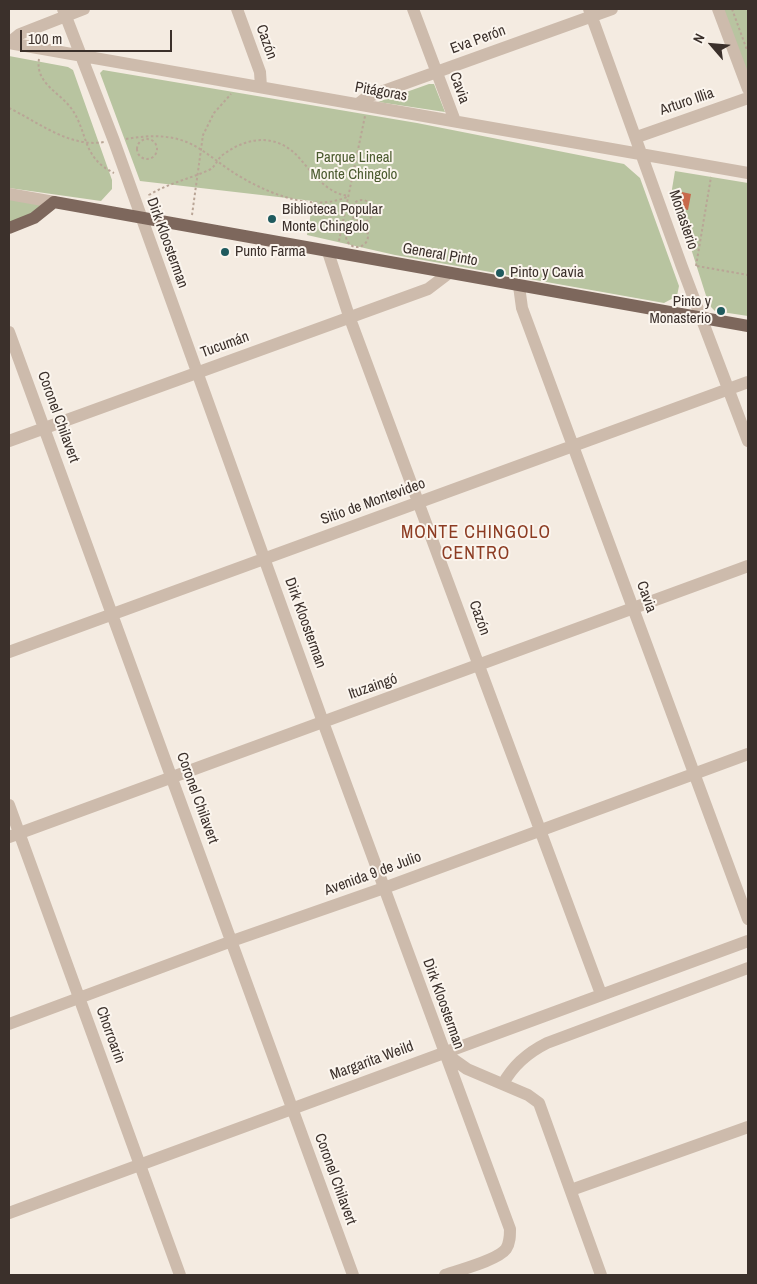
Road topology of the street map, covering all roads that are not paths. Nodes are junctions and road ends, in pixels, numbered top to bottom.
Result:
1 (84, 9) edge
2 (237, 9) edge
3 (413, 9) edge
4 (612, 9) edge
5 (718, 9) edge
6 (64, 12) edge
7 (591, 12) edge
8 (9, 43) edge
9 (80, 55) junction
10 (436, 72) junction
11 (261, 87) junction
12 (748, 89) edge
13 (748, 98) edge
14 (362, 105) junction
15 (454, 121) junction
16 (637, 136) junction
17 (643, 156) junction
18 (748, 173) edge
19 (9, 194) edge
20 (54, 202) junction
21 (140, 218) junction
22 (9, 228) edge
23 (332, 253) junction
24 (449, 273) junction
25 (519, 286) junction
26 (350, 316) junction
27 (704, 318) junction
28 (748, 326) edge
29 (9, 332) edge
30 (196, 372) junction
31 (748, 382) edge
32 (729, 390) junction
33 (45, 428) junction
34 (9, 441) edge
35 (748, 441) edge
36 (574, 445) junction
37 (419, 502) junction
38 (264, 559) junction
39 (748, 566) edge
40 (633, 609) junction
41 (112, 614) junction
42 (9, 652) edge
43 (479, 667) junction
44 (323, 722) junction
45 (748, 754) edge
46 (694, 774) junction
47 (172, 776) junction
48 (9, 805) edge
49 (539, 830) junction
50 (14, 835) edge
51 (384, 888) junction
52 (748, 919) edge
53 (232, 941) junction
54 (748, 941) edge
55 (748, 968) edge
56 (601, 994) junction
57 (80, 999) junction
58 (9, 1024) edge
59 (443, 1052) junction
60 (503, 1084) junction
61 (292, 1108) junction
62 (748, 1128) edge
63 (139, 1165) junction
64 (571, 1190) junction
65 (9, 1213) edge
66 (180, 1275) edge
67 (353, 1275) edge
68 (444, 1275) edge
69 (601, 1275) edge

1 - 6 street
2 - 11 street, Cazón
3 - 10 street, Cavia
4 - 7 street, Eva Perón
5 - 12 street
6 - 8 street
6 - 9 street, Dirk Kloosterman
7 - 10 street, Eva Perón
7 - 16 street, Monasterio
8 - 9 street, Pitágoras
9 - 11 street, Pitágoras
9 - 21 street, Dirk Kloosterman
10 - 14 street, Eva Perón
10 - 15 street, Cavia
11 - 14 street, Pitágoras
13 - 16 street, Arturo Illia
14 - 15 street, Pitágoras
15 - 17 street, Pitágoras
16 - 17 street, Monasterio
17 - 18 street, Pitágoras
17 - 27 street, Monasterio
19 - 20 street, General Pinto
20 - 21 main road, General Pinto
20 - 22 main road
21 - 23 main road, General Pinto
21 - 30 street, Dirk Kloosterman
23 - 24 main road, General Pinto
23 - 26 street, Cazón
24 - 25 main road, General Pinto
24 - 26 street, Tucumán
25 - 27 main road, General Pinto
25 - 36 street, Cavia
26 - 30 street, Tucumán
26 - 37 street, Cazón
27 - 28 main road, General Pinto
27 - 32 street, Monasterio
29 - 33 street, Coronel Chilavert
30 - 33 street, Tucumán
30 - 38 street, Dirk Kloosterman
31 - 32 street, Sitio de Montevideo
32 - 35 street, Monasterio
32 - 36 street, Sitio de Montevideo
33 - 34 street, Tucumán
33 - 41 street, Coronel Chilavert
36 - 37 street, Sitio de Montevideo
36 - 40 street, Cavia
37 - 38 street, Sitio de Montevideo
37 - 43 street, Cazón
38 - 41 street, Sitio de Montevideo
38 - 44 street, Dirk Kloosterman
39 - 40 street, Ituzaingó
40 - 43 street, Ituzaingó
40 - 46 street, Cavia
41 - 42 street, Sitio de Montevideo
41 - 47 street, Coronel Chilavert
43 - 44 street, Ituzaingó
43 - 49 street, Cazón
44 - 47 street, Ituzaingó
44 - 51 street, Dirk Kloosterman
45 - 46 street, Avenida 9 de Julio
46 - 49 street, Avenida 9 de Julio
46 - 52 street, Cavia
47 - 50 street, Ituzaingó
47 - 53 street, Coronel Chilavert
48 - 50 street, Chorroarin
49 - 51 street, Avenida 9 de Julio
49 - 56 street, Cazón
50 - 57 street, Chorroarin
51 - 53 street, Avenida 9 de Julio
51 - 59 street, Dirk Kloosterman
53 - 57 street, Avenida 9 de Julio
53 - 61 street, Coronel Chilavert
54 - 56 street, Margarita Weild
55 - 60 street
56 - 59 street, Margarita Weild
57 - 58 street, Avenida 9 de Julio
57 - 63 street, Chorroarin
59 - 60 street
59 - 61 street, Margarita Weild
59 - 68 street, Dirk Kloosterman
60 - 64 street
61 - 63 street, Margarita Weild
61 - 67 street, Coronel Chilavert
62 - 64 street
63 - 65 street, Margarita Weild
63 - 66 street, Chorroarin
64 - 69 street

